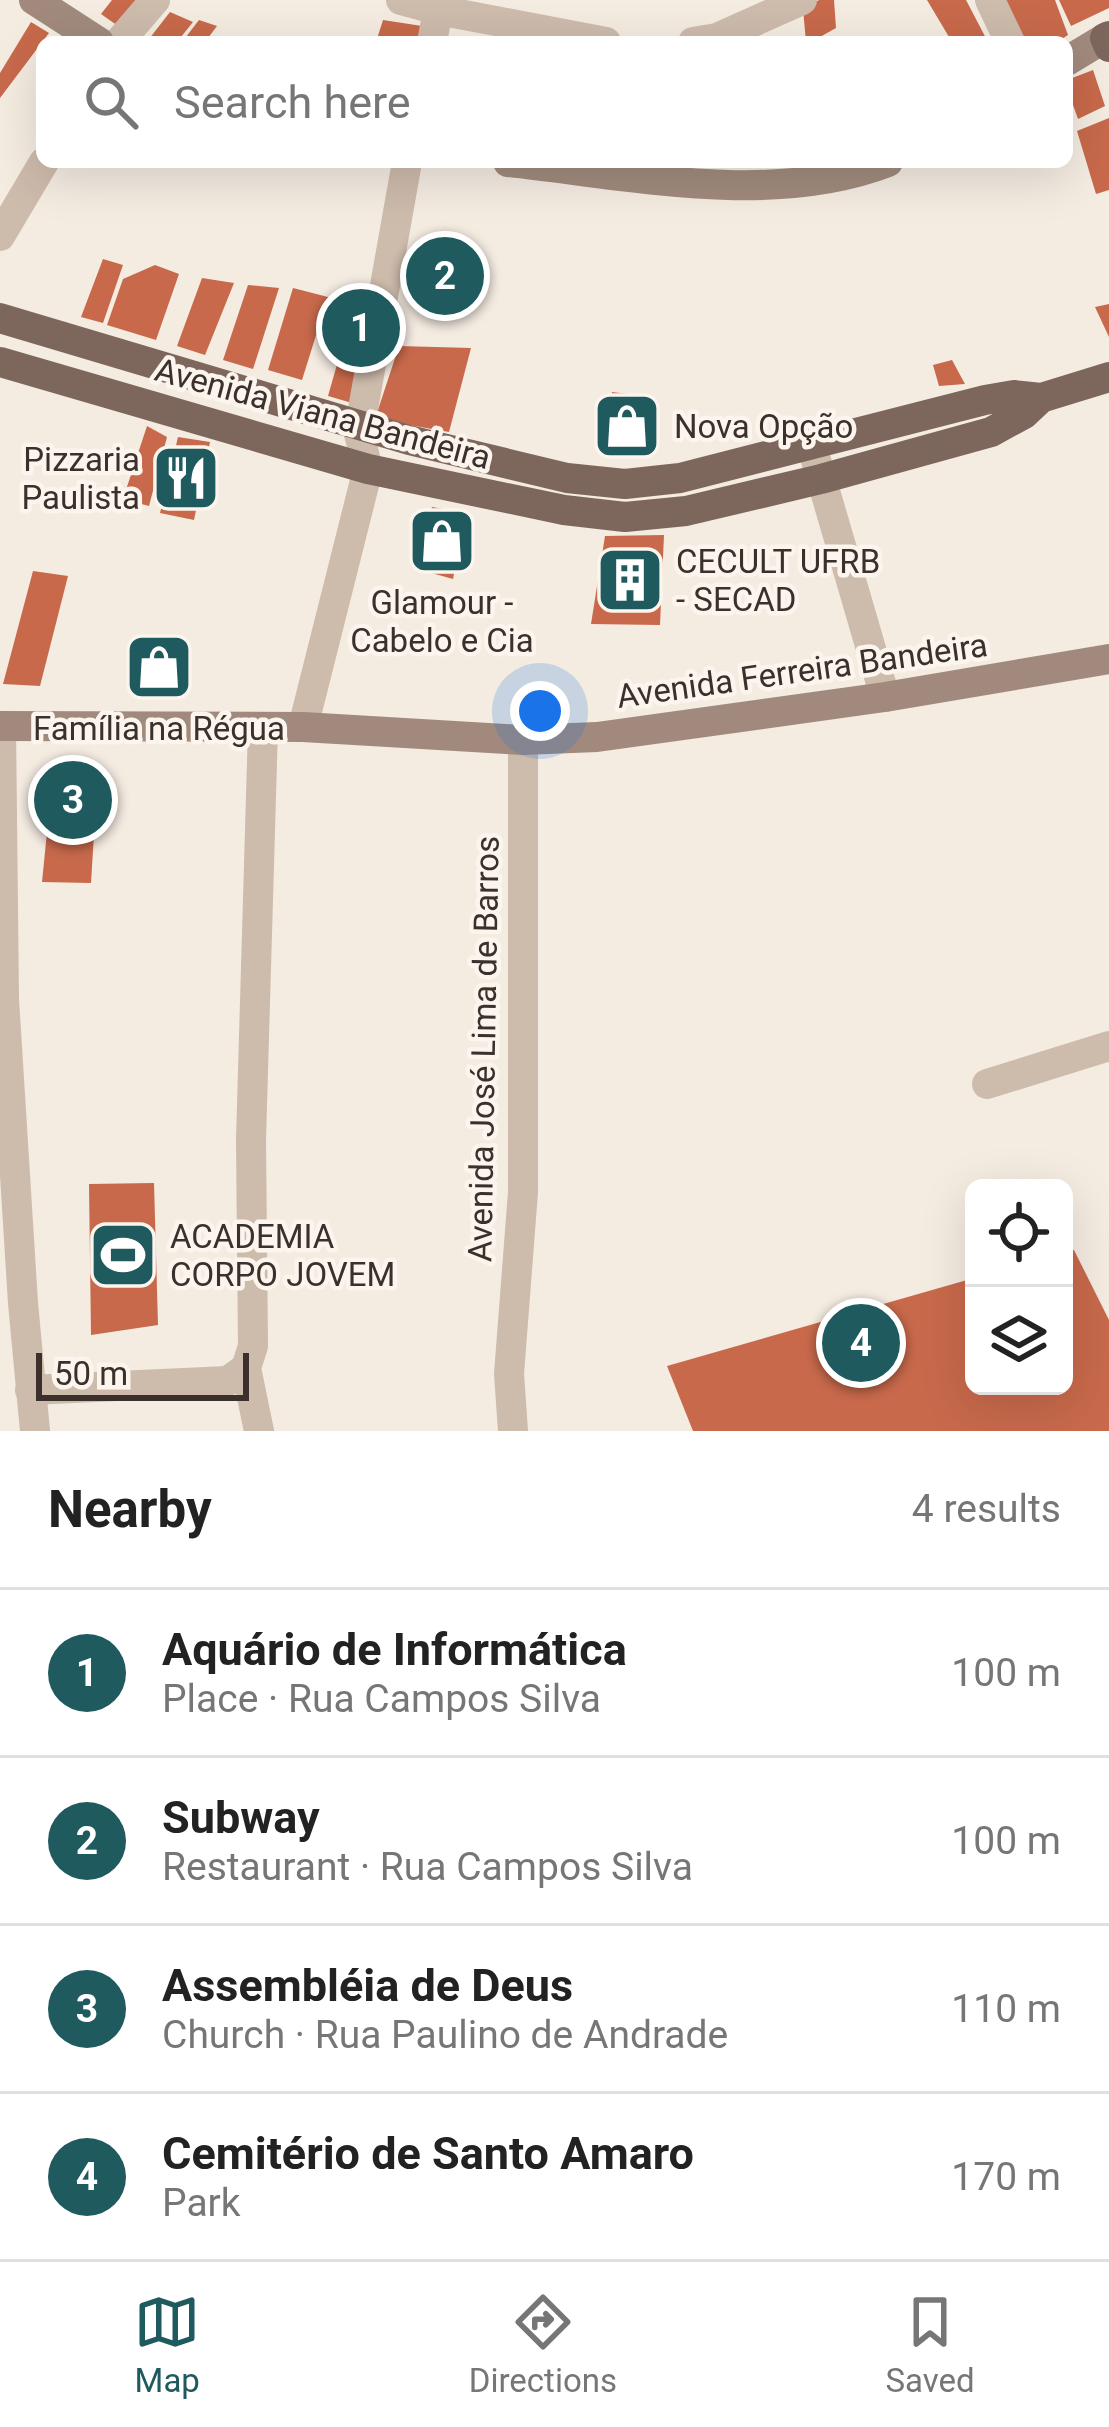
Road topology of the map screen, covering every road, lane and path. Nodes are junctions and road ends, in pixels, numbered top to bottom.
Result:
1 (34, 0) edge
2 (155, 0) edge
3 (401, 0) edge
4 (802, 0) edge
5 (990, 0) edge
6 (439, 5) edge
7 (90, 36) edge
8 (124, 36) edge
9 (433, 36) edge
10 (579, 36) edge
11 (721, 36) edge
12 (1007, 36) edge
13 (1108, 40) edge
14 (1073, 58) edge
15 (40, 168) edge
16 (406, 168) edge
17 (564, 168) edge
18 (872, 168) edge
19 (0, 236) edge
20 (0, 318) edge
21 (0, 362) edge
22 (1109, 377) edge
23 (1041, 398) junction
24 (360, 426) junction
25 (811, 443) junction
26 (368, 469) junction
27 (821, 479) junction
28 (1109, 659) edge
29 (885, 697) junction
30 (0, 726) edge
31 (262, 727) junction
32 (303, 727) junction
33 (523, 740) junction
34 (1109, 1046) edge
35 (987, 1084) dead end
36 (246, 1368) junction
37 (30, 1390) junction
38 (35, 1431) edge
39 (259, 1431) edge
40 (513, 1431) edge

1 - 7 street
2 - 8 street
3 - 6 street
4 - 11 street
5 - 12 street
6 - 9 street
6 - 10 street
13 - 14 street
15 - 19 street
16 - 24 street
17 - 18 street
20 - 24 main road, Avenida Viana Bandeira
21 - 26 main road, Avenida Viana Bandeira
22 - 23 main road, Avenida Viana Bandeira
23 - 25 main road, Avenida Viana Bandeira
23 - 27 main road, Avenida Viana Bandeira
24 - 25 main road, Avenida Viana Bandeira
24 - 26 street
25 - 27 street
26 - 27 main road, Avenida Viana Bandeira
26 - 32 street
27 - 29 street
28 - 29 street, Avenida Ferreira Bandeira
29 - 33 street, Avenida Ferreira Bandeira
30 - 31 street, Avenida Ferreira Bandeira
30 - 37 street
31 - 32 street, Avenida Ferreira Bandeira
31 - 36 street
32 - 33 street, Avenida Ferreira Bandeira
33 - 40 street, Avenida José Lima de Barros
34 - 35 street
36 - 37 street
36 - 39 street
37 - 38 street

